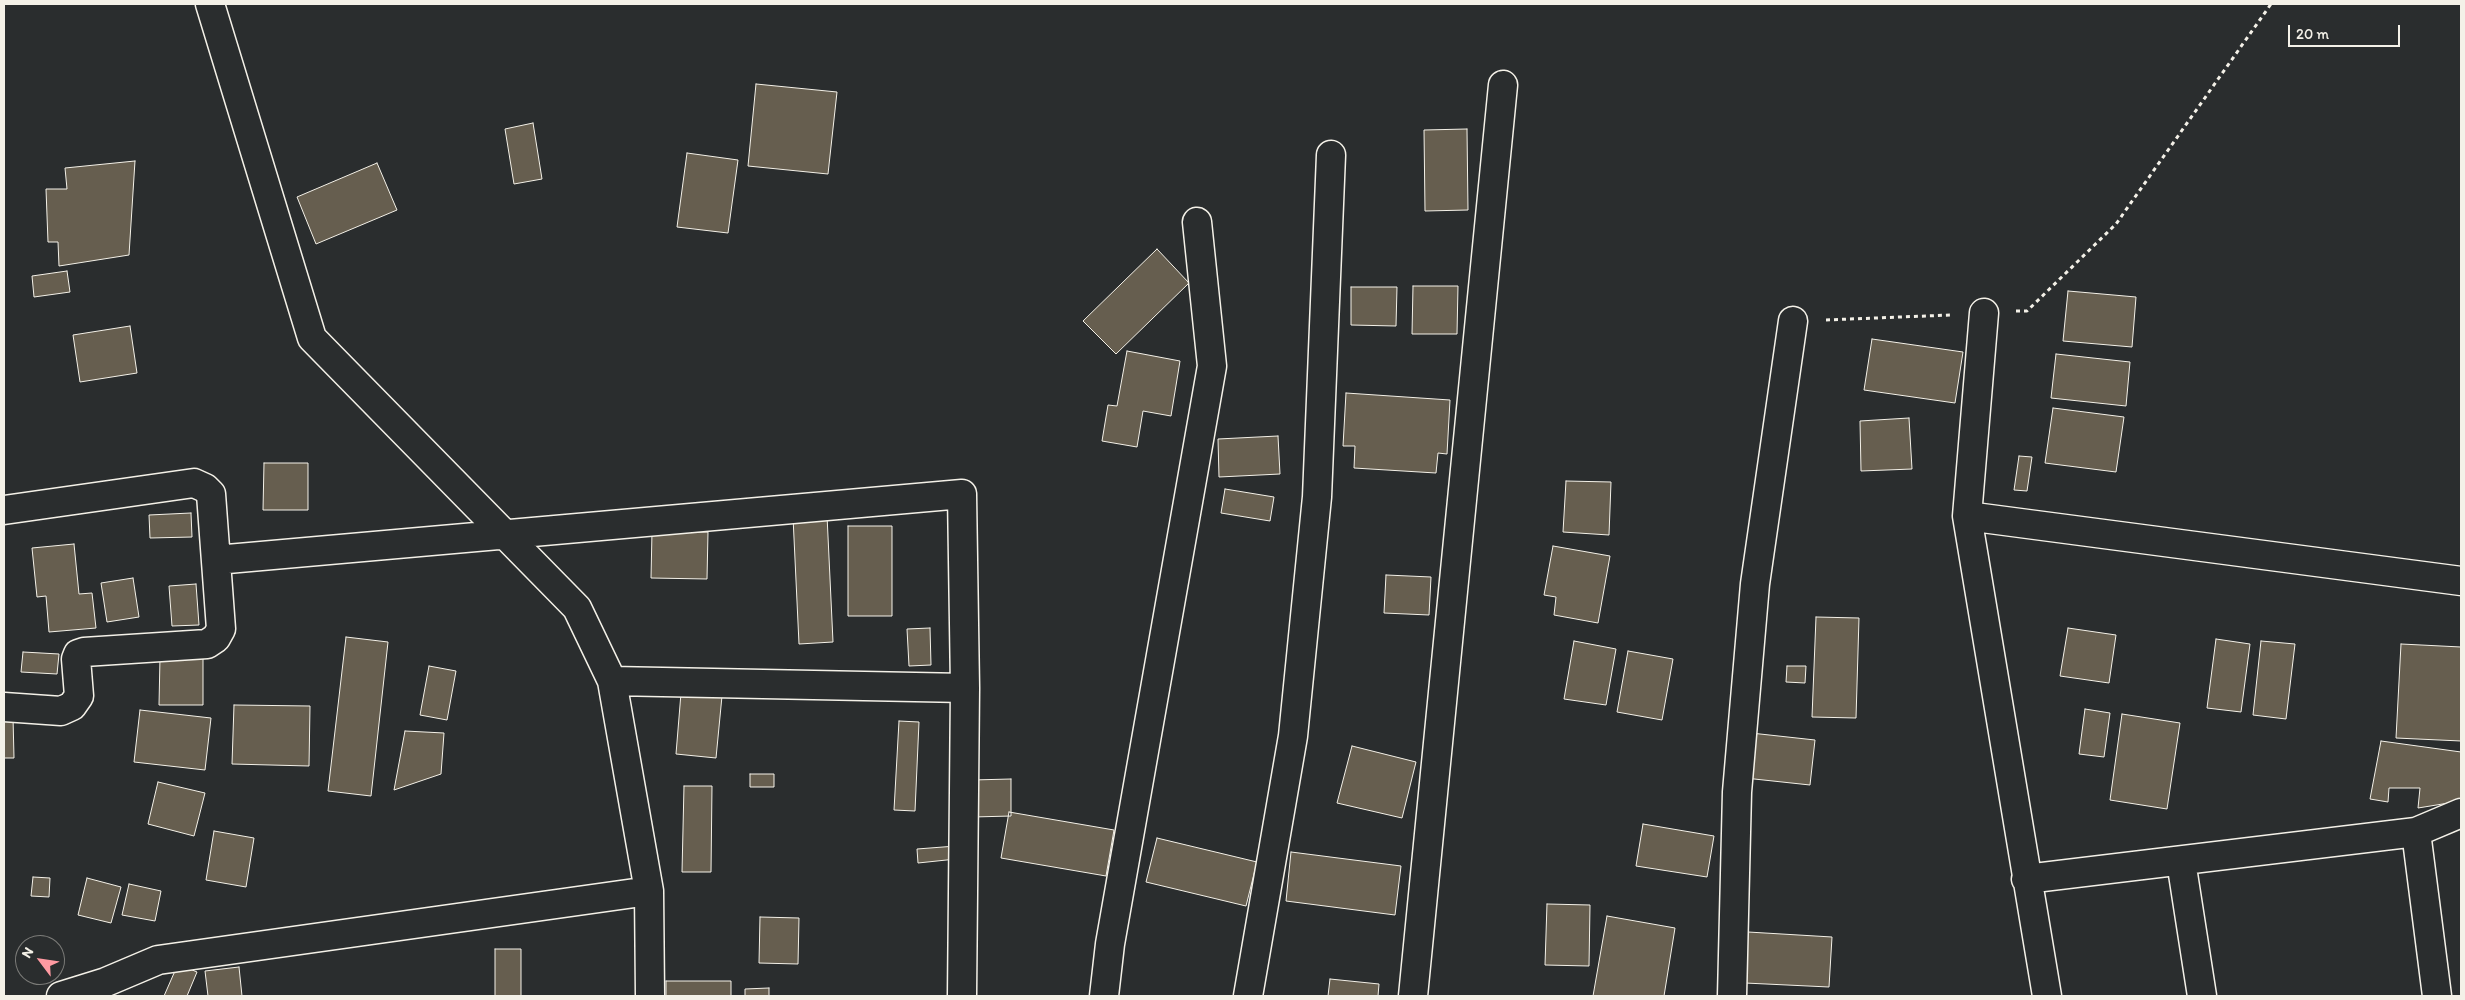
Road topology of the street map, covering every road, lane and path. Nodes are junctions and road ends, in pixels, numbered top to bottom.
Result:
1 (210, 4) edge
2 (2271, 4) edge
3 (1502, 85) dead end
4 (1331, 155) dead end
5 (1197, 222) dead end
6 (1984, 313) junction
7 (1793, 322) joint
8 (4, 510) edge
9 (1967, 516) junction
10 (504, 533) junction
11 (216, 560) junction
12 (2461, 581) edge
13 (612, 681) junction
14 (965, 688) junction
15 (4, 707) edge
16 (2461, 813) edge
17 (2416, 832) junction
18 (2181, 861) junction
19 (2026, 879) junction
20 (649, 891) junction
21 (61, 996) edge
22 (650, 996) edge
23 (962, 996) edge
24 (1104, 996) edge
25 (1248, 996) edge
26 (1413, 996) edge
27 (1732, 996) edge
28 (2047, 996) edge
29 (2202, 996) edge
30 (2437, 996) edge

1 - 10 street
2 - 6 path
3 - 26 street
4 - 25 street
5 - 24 street
6 - 7 path
6 - 9 street
7 - 27 street
8 - 11 street
9 - 12 street
9 - 19 street
10 - 11 street
10 - 13 street
10 - 14 street
11 - 15 street
13 - 14 street
13 - 20 street
14 - 23 street
16 - 17 street
17 - 18 street
17 - 30 street
18 - 19 street
18 - 29 street
19 - 28 street
20 - 21 street
20 - 22 street

